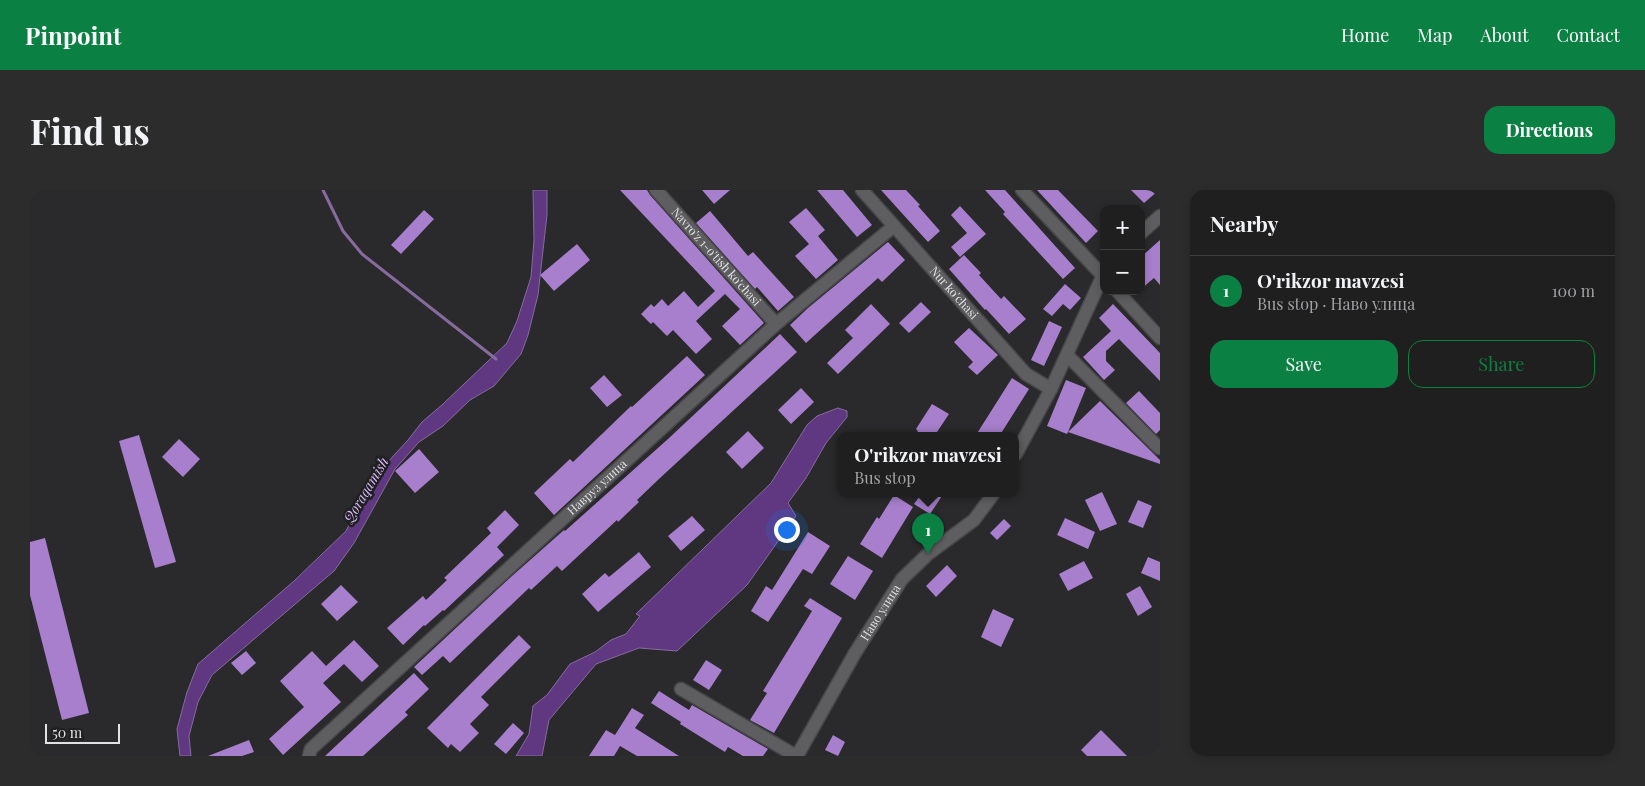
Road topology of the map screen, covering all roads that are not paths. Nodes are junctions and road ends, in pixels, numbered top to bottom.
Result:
1 (862, 190) edge
2 (1022, 190) edge
3 (664, 192) edge
4 (1160, 216) edge
5 (894, 226) junction
6 (1145, 229) edge
7 (1100, 272) edge
8 (1100, 282) edge
9 (1121, 295) edge
10 (776, 324) junction
11 (1160, 338) edge
12 (1067, 354) junction
13 (1051, 389) junction
14 (1019, 448) edge
15 (1159, 448) edge
16 (991, 497) edge
17 (681, 689) dead end
18 (309, 756) edge
19 (796, 756) edge

1 - 5 street, Nur ko'chasi
2 - 7 street
3 - 10 street, Navro'z 1-o'tish ko'chasi
4 - 6 street
5 - 10 street, Навруз улица
5 - 13 street, Nur ko'chasi
8 - 12 street
9 - 11 street
10 - 18 street, Навруз улица
12 - 13 street
12 - 15 street
13 - 14 street
16 - 19 street, Наво улица
17 - 19 street

